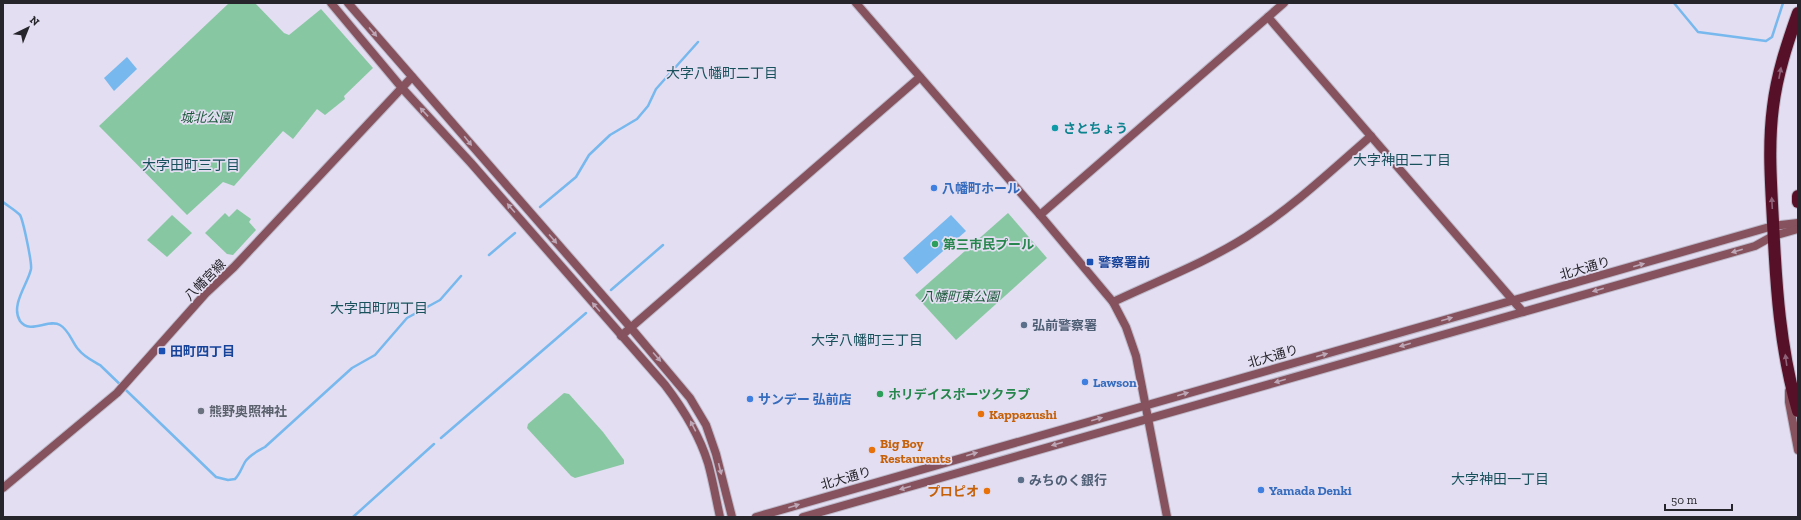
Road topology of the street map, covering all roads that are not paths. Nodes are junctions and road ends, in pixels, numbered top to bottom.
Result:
1 (331, 3) edge
2 (348, 3) edge
3 (856, 3) edge
4 (1284, 3) edge
5 (1798, 13) edge
6 (1268, 16) junction
7 (412, 77) junction
8 (920, 77) junction
9 (402, 88) junction
10 (1371, 136) junction
11 (1798, 196) edge
12 (1798, 202) edge
13 (1040, 215) junction
14 (1798, 223) edge
15 (1798, 229) edge
16 (1773, 231) junction
17 (1514, 300) junction
18 (1113, 302) junction
19 (1523, 312) junction
20 (631, 328) junction
21 (621, 336) junction
22 (1789, 380) junction
23 (1146, 405) junction
24 (1798, 411) edge
25 (1148, 418) junction
26 (1798, 450) edge
27 (3, 488) edge
28 (720, 517) edge
29 (732, 517) edge
30 (756, 517) edge
31 (803, 517) edge
32 (1168, 517) edge

1 - 9 street
2 -> 7 street
3 - 8 street
4 - 6 street
16 -> 5 highway
6 - 10 street
6 - 13 street
7 - 9 street, 八幡宮線
7 -> 20 street
8 - 13 street
8 - 20 street
21 -> 9 street
9 - 27 street, 八幡宮線
10 - 17 street
10 - 18 street
11 - 12 highway
13 - 18 street
14 - 16 street, 北大通り
15 - 16 street
17 -> 16 street, 北大通り
16 -> 19 street
22 -> 16 highway
17 - 19 street
23 -> 17 street, 北大通り
18 - 23 street
19 -> 25 street
20 - 21 street
20 -> 29 street
28 -> 21 street
22 - 24 highway
22 - 26 street
23 - 25 street
30 -> 23 street, 北大通り
25 -> 31 street
25 - 32 street

